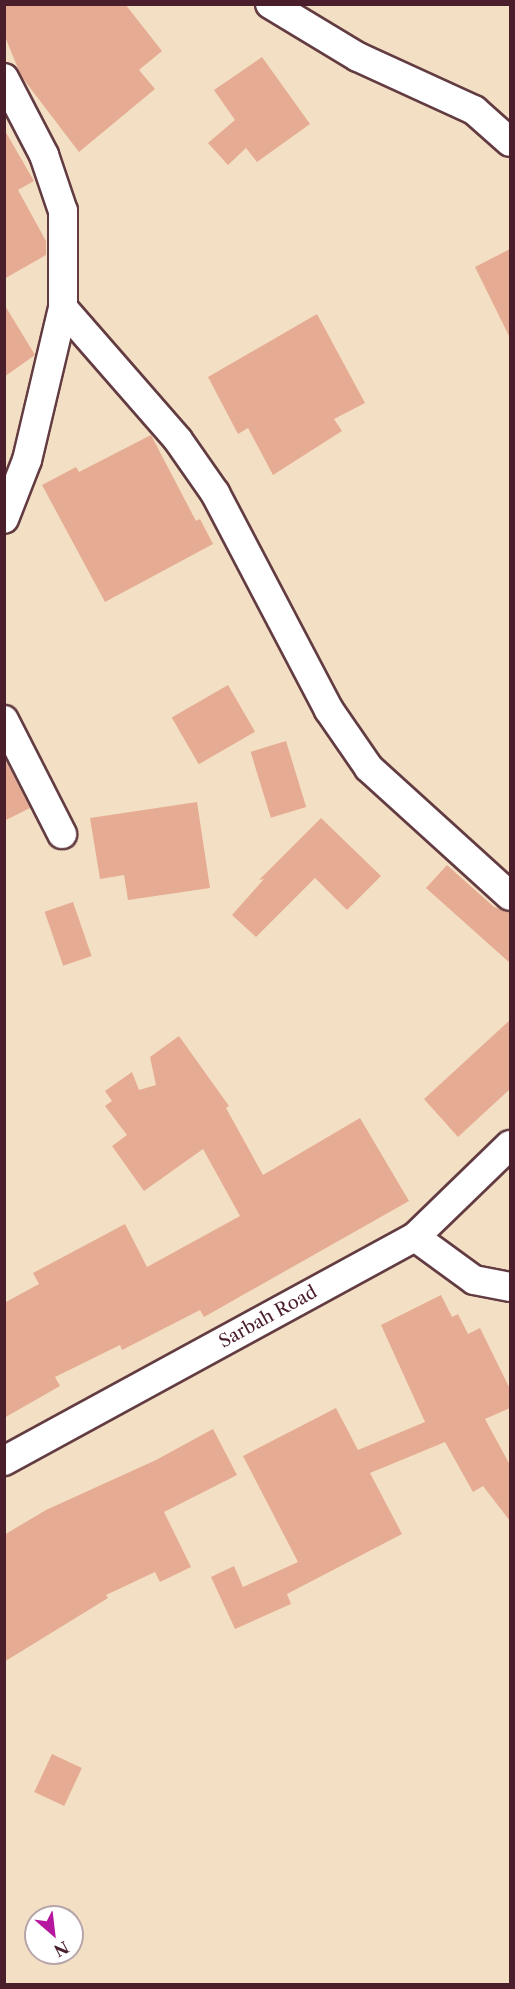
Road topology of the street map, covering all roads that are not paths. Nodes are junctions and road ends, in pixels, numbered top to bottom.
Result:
1 (270, 4) edge
2 (4, 78) edge
3 (510, 142) edge
4 (63, 308) junction
5 (4, 519) edge
6 (4, 720) edge
7 (62, 834) dead end
8 (510, 896) edge
9 (510, 1145) edge
10 (415, 1237) junction
11 (510, 1287) edge
12 (4, 1461) edge

1 - 3 street
2 - 4 street
4 - 5 street
4 - 8 street
6 - 7 street
9 - 10 street, Sarbah Road
10 - 11 street
10 - 12 street, Sarbah Road

